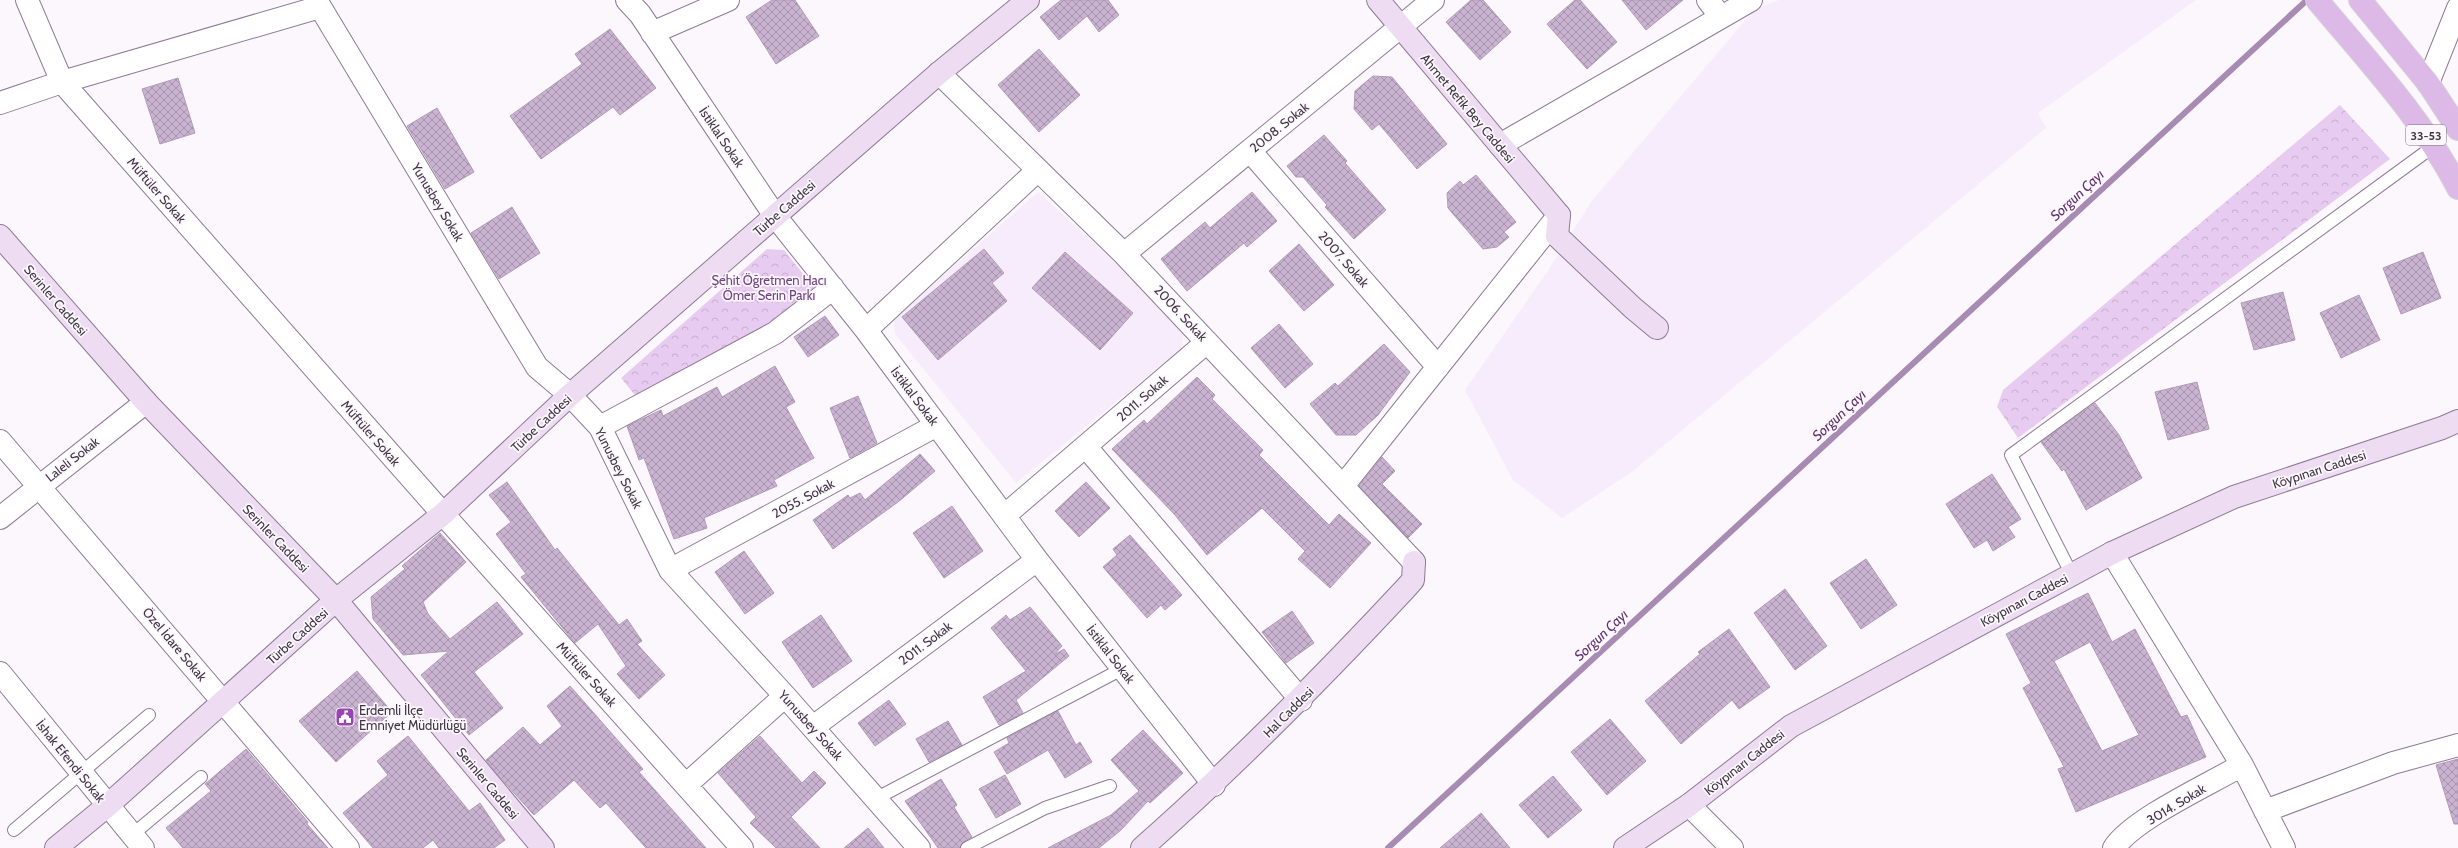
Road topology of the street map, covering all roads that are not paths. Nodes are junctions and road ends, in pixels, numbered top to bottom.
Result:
1 (27, 0) edge
2 (627, 0) edge
3 (728, 0) edge
4 (1028, 0) edge
5 (1378, 0) edge
6 (1433, 0) edge
7 (1751, 0) edge
8 (2317, 0) edge
9 (2360, 0) edge
10 (318, 4) edge
11 (1714, 8) edge
12 (2458, 8) edge
13 (1401, 28) junction
14 (652, 33) junction
15 (939, 72) junction
16 (62, 82) junction
17 (2428, 83) junction
18 (0, 103) edge
19 (2458, 129) edge
20 (1500, 145) junction
21 (2434, 146) junction
22 (1250, 151) junction
23 (1038, 170) junction
24 (2458, 188) edge
25 (1559, 215) junction
26 (775, 216) junction
27 (0, 236) edge
28 (1124, 254) junction
29 (833, 288) junction
30 (1657, 328) dead end
31 (866, 330) junction
32 (1207, 342) junction
33 (1438, 367) junction
34 (570, 395) junction
35 (146, 402) junction
36 (2458, 421) edge
37 (937, 425) junction
38 (600, 427) junction
39 (0, 441) edge
40 (1086, 447) junction
41 (39, 485) junction
42 (1342, 486) junction
43 (443, 514) junction
44 (1004, 516) junction
45 (0, 518) edge
46 (2112, 553) junction
47 (1036, 560) junction
48 (1414, 562) joint
49 (670, 570) junction
50 (2072, 575) junction
51 (336, 600) junction
52 (1122, 669) junction
53 (0, 673) edge
54 (785, 696) junction
55 (1301, 700) junction
56 (224, 702) junction
57 (149, 715) dead end
58 (813, 727) junction
59 (2458, 745) edge
60 (2242, 765) junction
61 (82, 774) junction
62 (200, 777) dead end
63 (686, 784) junction
64 (1214, 784) junction
65 (1110, 786) dead end
66 (877, 798) junction
67 (1689, 805) junction
68 (107, 806) junction
69 (2265, 811) junction
70 (14, 830) dead end
71 (137, 842) edge
72 (56, 848) edge
73 (348, 848) edge
74 (543, 848) edge
75 (742, 848) edge
76 (919, 848) edge
77 (967, 848) edge
78 (1142, 848) edge
79 (1625, 848) edge
80 (1732, 848) edge
81 (2114, 848) edge
82 (2284, 848) edge

1 - 16 street, Müftüler Sokak
2 - 14 street, İstiklal Sokak
3 - 14 street
4 - 15 street, Türbe Caddesi
5 - 13 street, Ahmet Refik Bey Caddesi
6 - 13 street, 2008. Sokak
7 - 11 street
8 - 21 main road, 33-53
9 - 17 main road, 33-53
10 - 16 street
10 - 34 street, Yunusbey Sokak
11 - 20 street
12 - 17 street
13 - 20 street, Ahmet Refik Bey Caddesi
13 - 22 street, 2008. Sokak
14 - 26 street, İstiklal Sokak
15 - 23 street, 2006. Sokak
15 - 26 street, Türbe Caddesi
16 - 18 street
16 - 43 street, Müftüler Sokak
17 - 19 main road, 33-53
20 - 25 street, Ahmet Refik Bey Caddesi
21 - 24 main road, 33-53
21 - 50 lane
22 - 28 street, 2008. Sokak
22 - 33 street, 2007. Sokak
23 - 28 street, 2006. Sokak
23 - 31 street
25 - 30 street
25 - 33 street
26 - 29 street, İstiklal Sokak
26 - 34 street, Türbe Caddesi
27 - 35 street, Serinler Caddesi
28 - 32 street, 2006. Sokak
29 - 31 street, İstiklal Sokak
29 - 38 street
31 - 37 street, İstiklal Sokak
32 - 40 street, 2011. Sokak
32 - 42 street, 2006. Sokak
33 - 42 street
34 - 38 street, Yunusbey Sokak
34 - 43 street, Türbe Caddesi
35 - 41 street, Laleli Sokak
35 - 51 street, Serinler Caddesi
36 - 46 street, Köypınarı Caddesi
37 - 44 street, İstiklal Sokak
37 - 49 street, 2055. Sokak
38 - 49 street, Yunusbey Sokak
39 - 41 street, Özel İdare Sokak
40 - 44 street, 2011. Sokak
40 - 55 street
41 - 45 street, Laleli Sokak
41 - 56 street, Özel İdare Sokak
42 - 48 street, 2006. Sokak
43 - 51 street, Türbe Caddesi
43 - 63 street, Müftüler Sokak
44 - 47 street, İstiklal Sokak
46 - 50 street, Köypınarı Caddesi
46 - 60 street
47 - 52 street, İstiklal Sokak
47 - 58 street, 2011. Sokak
48 - 55 street, Hal Caddesi
49 - 54 street, Yunusbey Sokak
50 - 67 street, Köypınarı Caddesi
51 - 56 street, Türbe Caddesi
51 - 74 street, Serinler Caddesi
52 - 64 street, İstiklal Sokak
52 - 66 lane
53 - 61 street, İshak Efendi Sokak
54 - 58 street, Yunusbey Sokak
54 - 63 street
55 - 64 street, Hal Caddesi
56 - 68 street, Türbe Caddesi
56 - 73 street, Özel İdare Sokak
57 - 61 lane
58 - 66 street, Yunusbey Sokak
59 - 69 street
60 - 69 street
60 - 81 street, 3014. Sokak
61 - 68 street, İshak Efendi Sokak
61 - 70 lane
62 - 71 lane
63 - 75 street, Müftüler Sokak
64 - 78 street, Hal Caddesi
65 - 77 lane
66 - 76 street, Yunusbey Sokak
67 - 79 street, Köypınarı Caddesi
67 - 80 street
68 - 71 street, İshak Efendi Sokak
68 - 72 street, Türbe Caddesi
69 - 82 street

